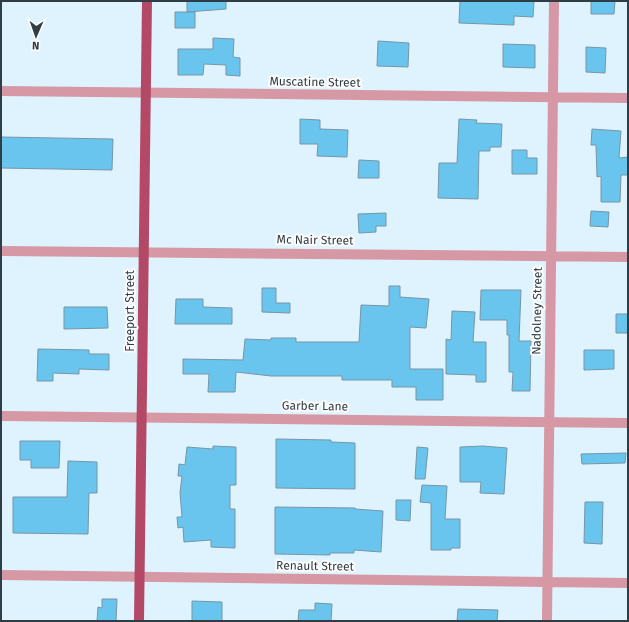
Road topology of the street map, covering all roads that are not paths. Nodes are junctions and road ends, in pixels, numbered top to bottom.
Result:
1 (147, 1) edge
2 (554, 1) edge
3 (1, 91) edge
4 (146, 93) junction
5 (553, 97) junction
6 (628, 98) edge
7 (1, 251) edge
8 (144, 252) junction
9 (551, 256) junction
10 (628, 257) edge
11 (1, 416) edge
12 (141, 418) junction
13 (549, 422) junction
14 (628, 423) edge
15 (1, 575) edge
16 (139, 577) junction
17 (547, 582) junction
18 (628, 583) edge
19 (139, 621) edge
20 (547, 621) edge

1 - 4 main road, Freeport Street
2 - 5 street, Nadolney Street
3 - 4 street, Muscatine Street
4 - 5 street, Muscatine Street
4 - 8 main road, Freeport Street
5 - 6 street, Muscatine Street
5 - 9 street, Nadolney Street
7 - 8 street, Mc Nair Street
8 - 9 street, Mc Nair Street
8 - 12 main road, Freeport Street
9 - 10 street, Mc Nair Street
9 - 13 street, Nadolney Street
11 - 12 street, Garber Lane
12 - 13 street, Garber Lane
12 - 16 main road, Freeport Street
13 - 14 street, Garber Lane
13 - 17 street, Nadolney Street
15 - 16 street, Renault Street
16 - 17 street, Renault Street
16 - 19 main road, Freeport Street
17 - 18 street, Renault Street
17 - 20 street, Nadolney Street

